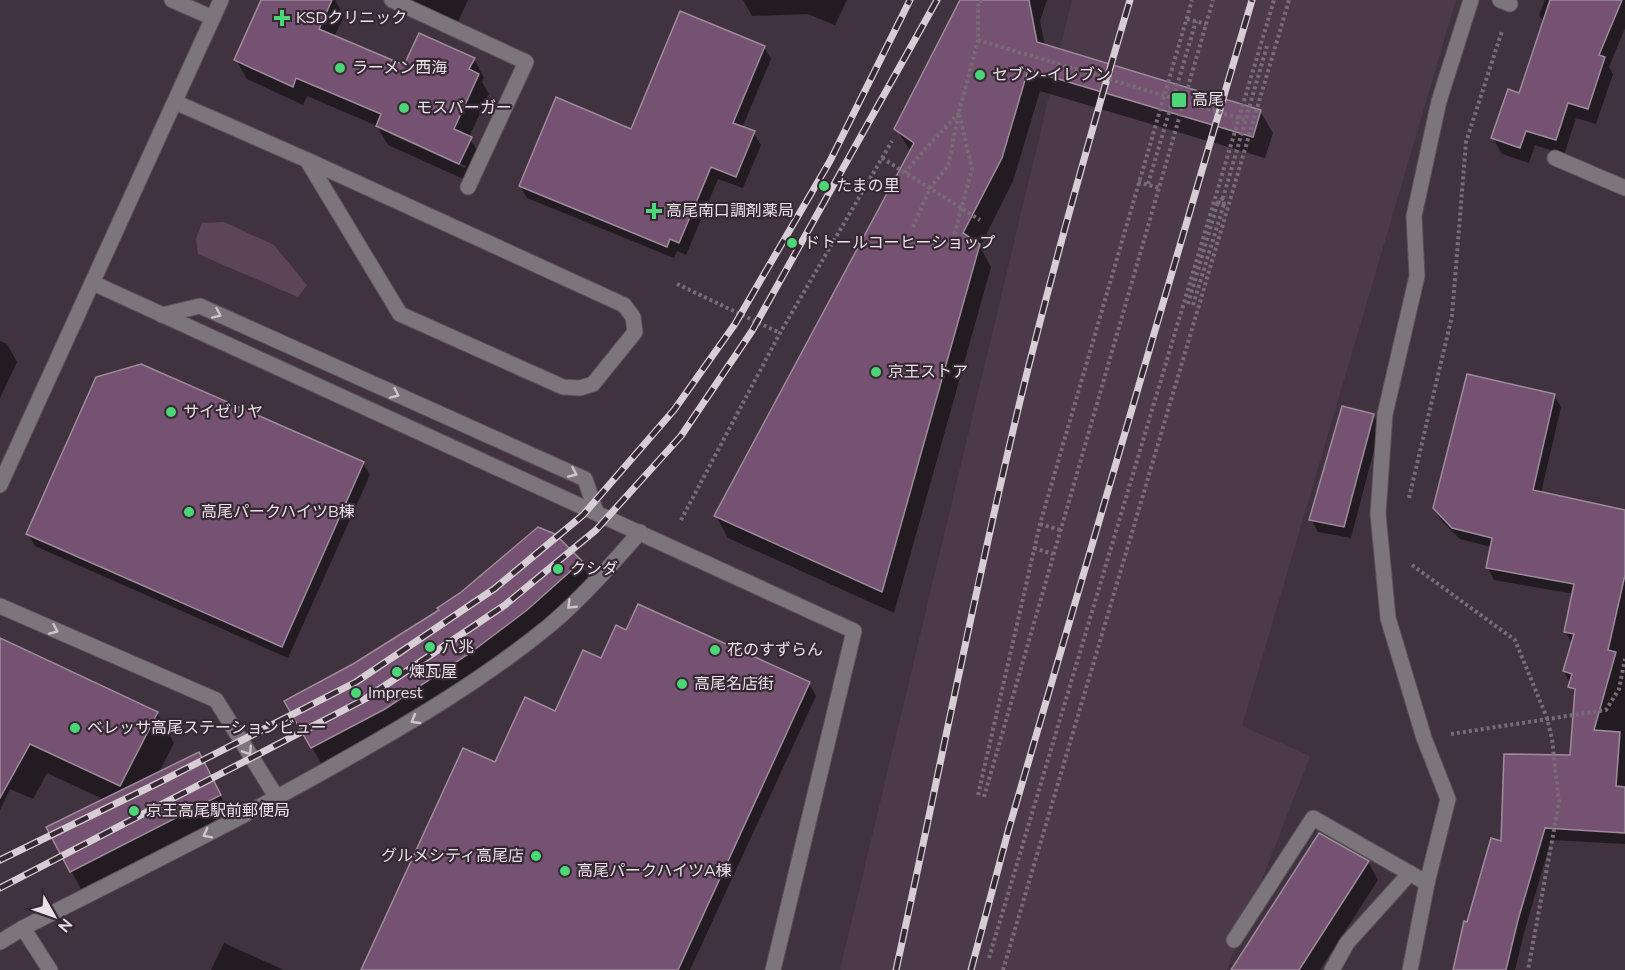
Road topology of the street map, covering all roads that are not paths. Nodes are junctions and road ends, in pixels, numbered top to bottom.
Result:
1 (172, 0) edge
2 (222, 0) edge
3 (392, 0) edge
4 (1471, 0) edge
5 (213, 18) junction
6 (175, 102) junction
7 (1555, 158) dead end
8 (307, 160) junction
9 (468, 187) dead end
10 (1625, 188) edge
11 (93, 283) junction
12 (162, 315) junction
13 (0, 485) edge
14 (596, 512) junction
15 (640, 532) junction
16 (0, 606) edge
17 (277, 798) junction
18 (1410, 873) junction
19 (1427, 883) junction
20 (23, 928) junction
21 (1234, 940) dead end
22 (0, 942) edge
23 (50, 970) edge
24 (773, 970) edge
25 (1332, 970) edge
26 (1410, 970) edge

1 - 5 street
2 - 5 street
3 - 9 street
4 - 19 street
5 - 6 street
6 - 8 street
6 - 11 street
7 - 10 street
8 - 8 street
11 - 12 street
11 - 13 street
12 - 14 street
12 -> 14 street
14 - 15 street
15 -> 17 street
15 - 24 street
16 -> 17 street
17 -> 20 street
18 - 19 street
18 - 21 street
18 - 25 street
19 - 26 street
20 - 22 street
20 - 23 street

